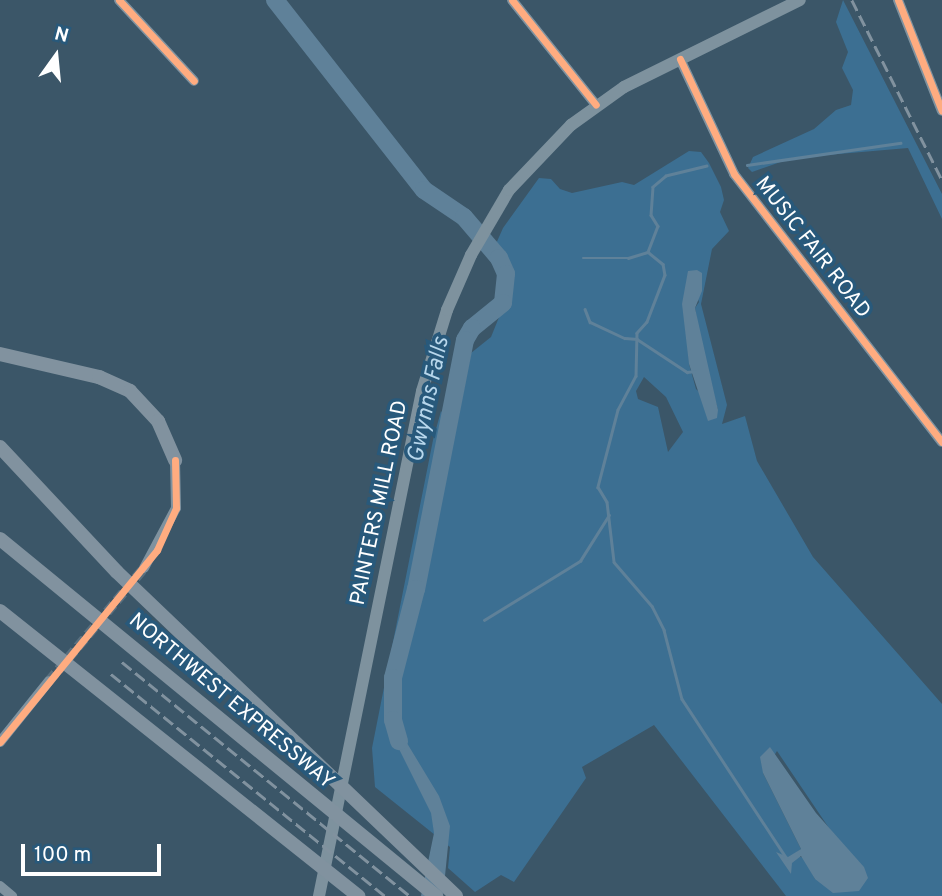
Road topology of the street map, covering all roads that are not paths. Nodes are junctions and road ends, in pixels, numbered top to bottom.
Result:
1 (119, 0) edge
2 (512, 0) edge
3 (800, 0) edge
4 (898, 0) edge
5 (680, 59) junction
6 (194, 81) dead end
7 (596, 106) junction
8 (942, 111) edge
9 (0, 354) edge
10 (942, 442) edge
11 (0, 447) edge
12 (175, 460) joint
13 (0, 539) edge
14 (144, 568) tunnel mouth
15 (0, 611) edge
16 (50, 681) tunnel mouth
17 (0, 742) edge
18 (0, 886) edge
19 (12, 896) edge
20 (319, 896) edge
21 (358, 896) edge
22 (436, 896) edge
23 (456, 896) edge

1 - 6 street
2 - 7 street
3 - 5 main road, PAINTERS MILL ROAD
4 - 8 street
5 - 7 main road, PAINTERS MILL ROAD
5 - 10 street, MUSIC FAIR ROAD
7 - 20 main road, PAINTERS MILL ROAD
9 - 12 highway
11 - 23 highway
12 - 14 street
13 - 22 highway, NORTHWEST EXPRESSWAY
15 - 21 highway
16 - 17 street
18 - 19 street

